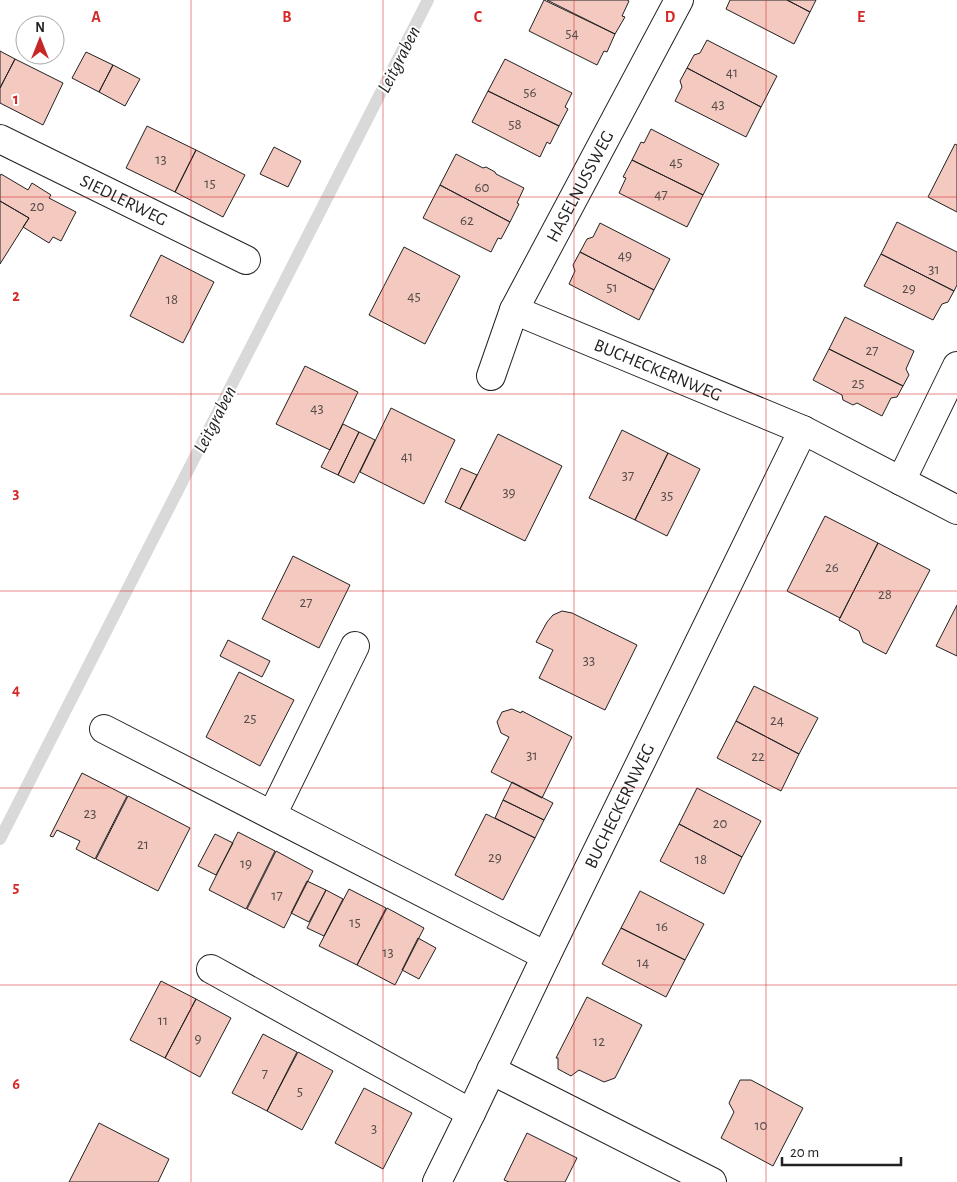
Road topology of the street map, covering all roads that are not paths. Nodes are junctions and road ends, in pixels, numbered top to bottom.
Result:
1 (679, 0) edge
2 (0, 139) edge
3 (246, 260) dead end
4 (514, 310) junction
5 (957, 366) edge
6 (491, 376) dead end
7 (803, 430) junction
8 (901, 481) junction
9 (957, 510) edge
10 (355, 646) dead end
11 (104, 729) dead end
12 (272, 815) junction
13 (546, 956) junction
14 (211, 969) dead end
15 (491, 1070) junction
16 (471, 1113) junction
17 (437, 1182) edge
18 (712, 1182) edge

1 - 4 street, HASELNUSSWEG
2 - 3 street, SIEDLERWEG
4 - 6 street, HASELNUSSWEG
4 - 7 street, BUCHECKERNWEG
5 - 8 street
7 - 8 street, BUCHECKERNWEG
7 - 13 street, BUCHECKERNWEG
8 - 9 street, BUCHECKERNWEG
10 - 12 street
11 - 12 street
12 - 13 street
13 - 15 street, BUCHECKERNWEG
14 - 16 street
15 - 16 street, BUCHECKERNWEG
15 - 18 street
16 - 17 street, BUCHECKERNWEG

